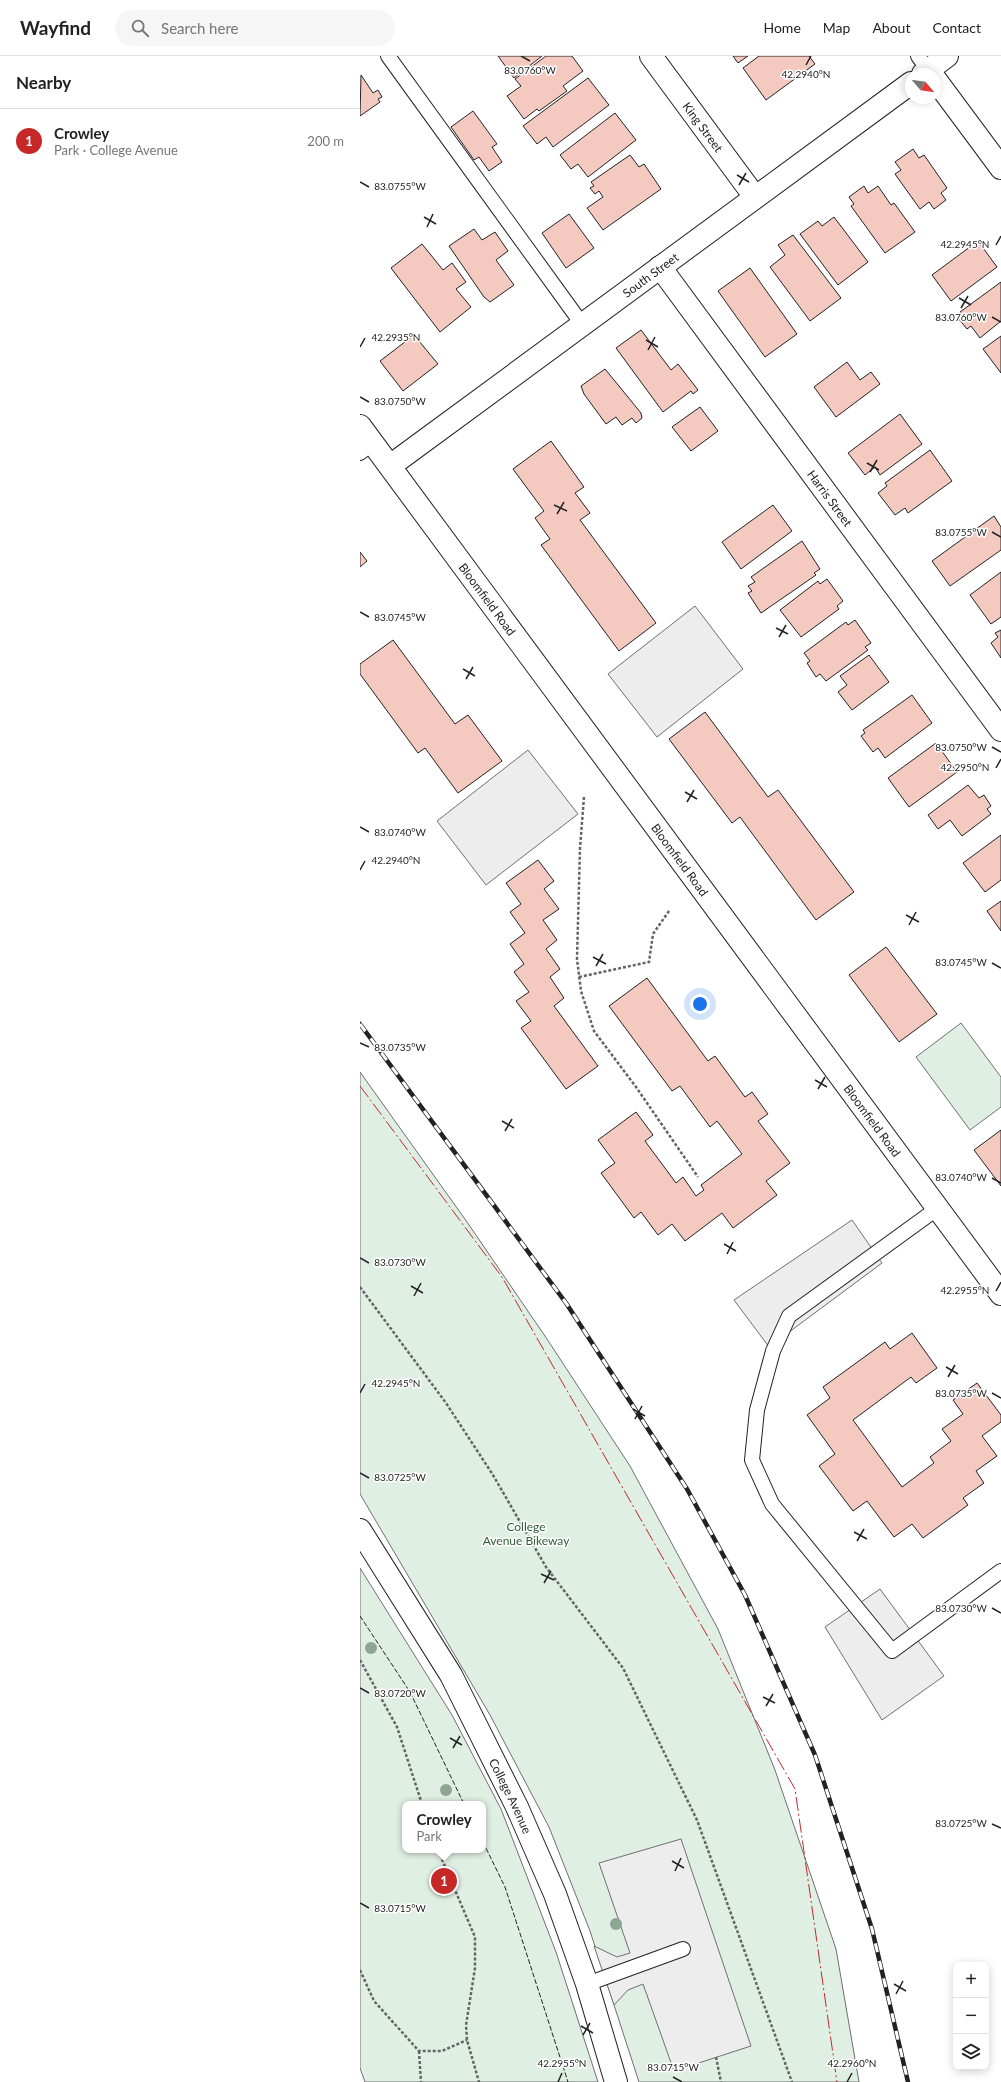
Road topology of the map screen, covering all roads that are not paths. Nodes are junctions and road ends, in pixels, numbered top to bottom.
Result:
1 (388, 56) edge
2 (651, 56) edge
3 (947, 56) edge
4 (931, 68) edge
5 (905, 87) edge
6 (941, 89) edge
7 (1001, 168) edge
8 (755, 197) junction
9 (660, 267) junction
10 (582, 324) junction
11 (360, 426) edge
12 (366, 448) edge
13 (390, 466) junction
14 (1001, 730) edge
15 (938, 1208) junction
16 (1001, 1294) edge
17 (360, 1530) edge
18 (1001, 1571) edge
19 (683, 1949) dead end
20 (587, 1984) junction
21 (616, 2082) edge

1 - 10 lane
2 - 8 street, King Street
3 - 4 street
5 - 8 street, South Street
6 - 7 street
8 - 9 street, South Street
9 - 10 street, South Street
9 - 14 street, Harris Street
10 - 13 street, South Street
11 - 12 street, Bloomfield Road
12 - 13 street, Bloomfield Road
13 - 15 street, Bloomfield Road
15 - 16 street, Bloomfield Road
15 - 18 lane
17 - 20 street, College Avenue
19 - 20 lane
20 - 21 street, College Avenue

